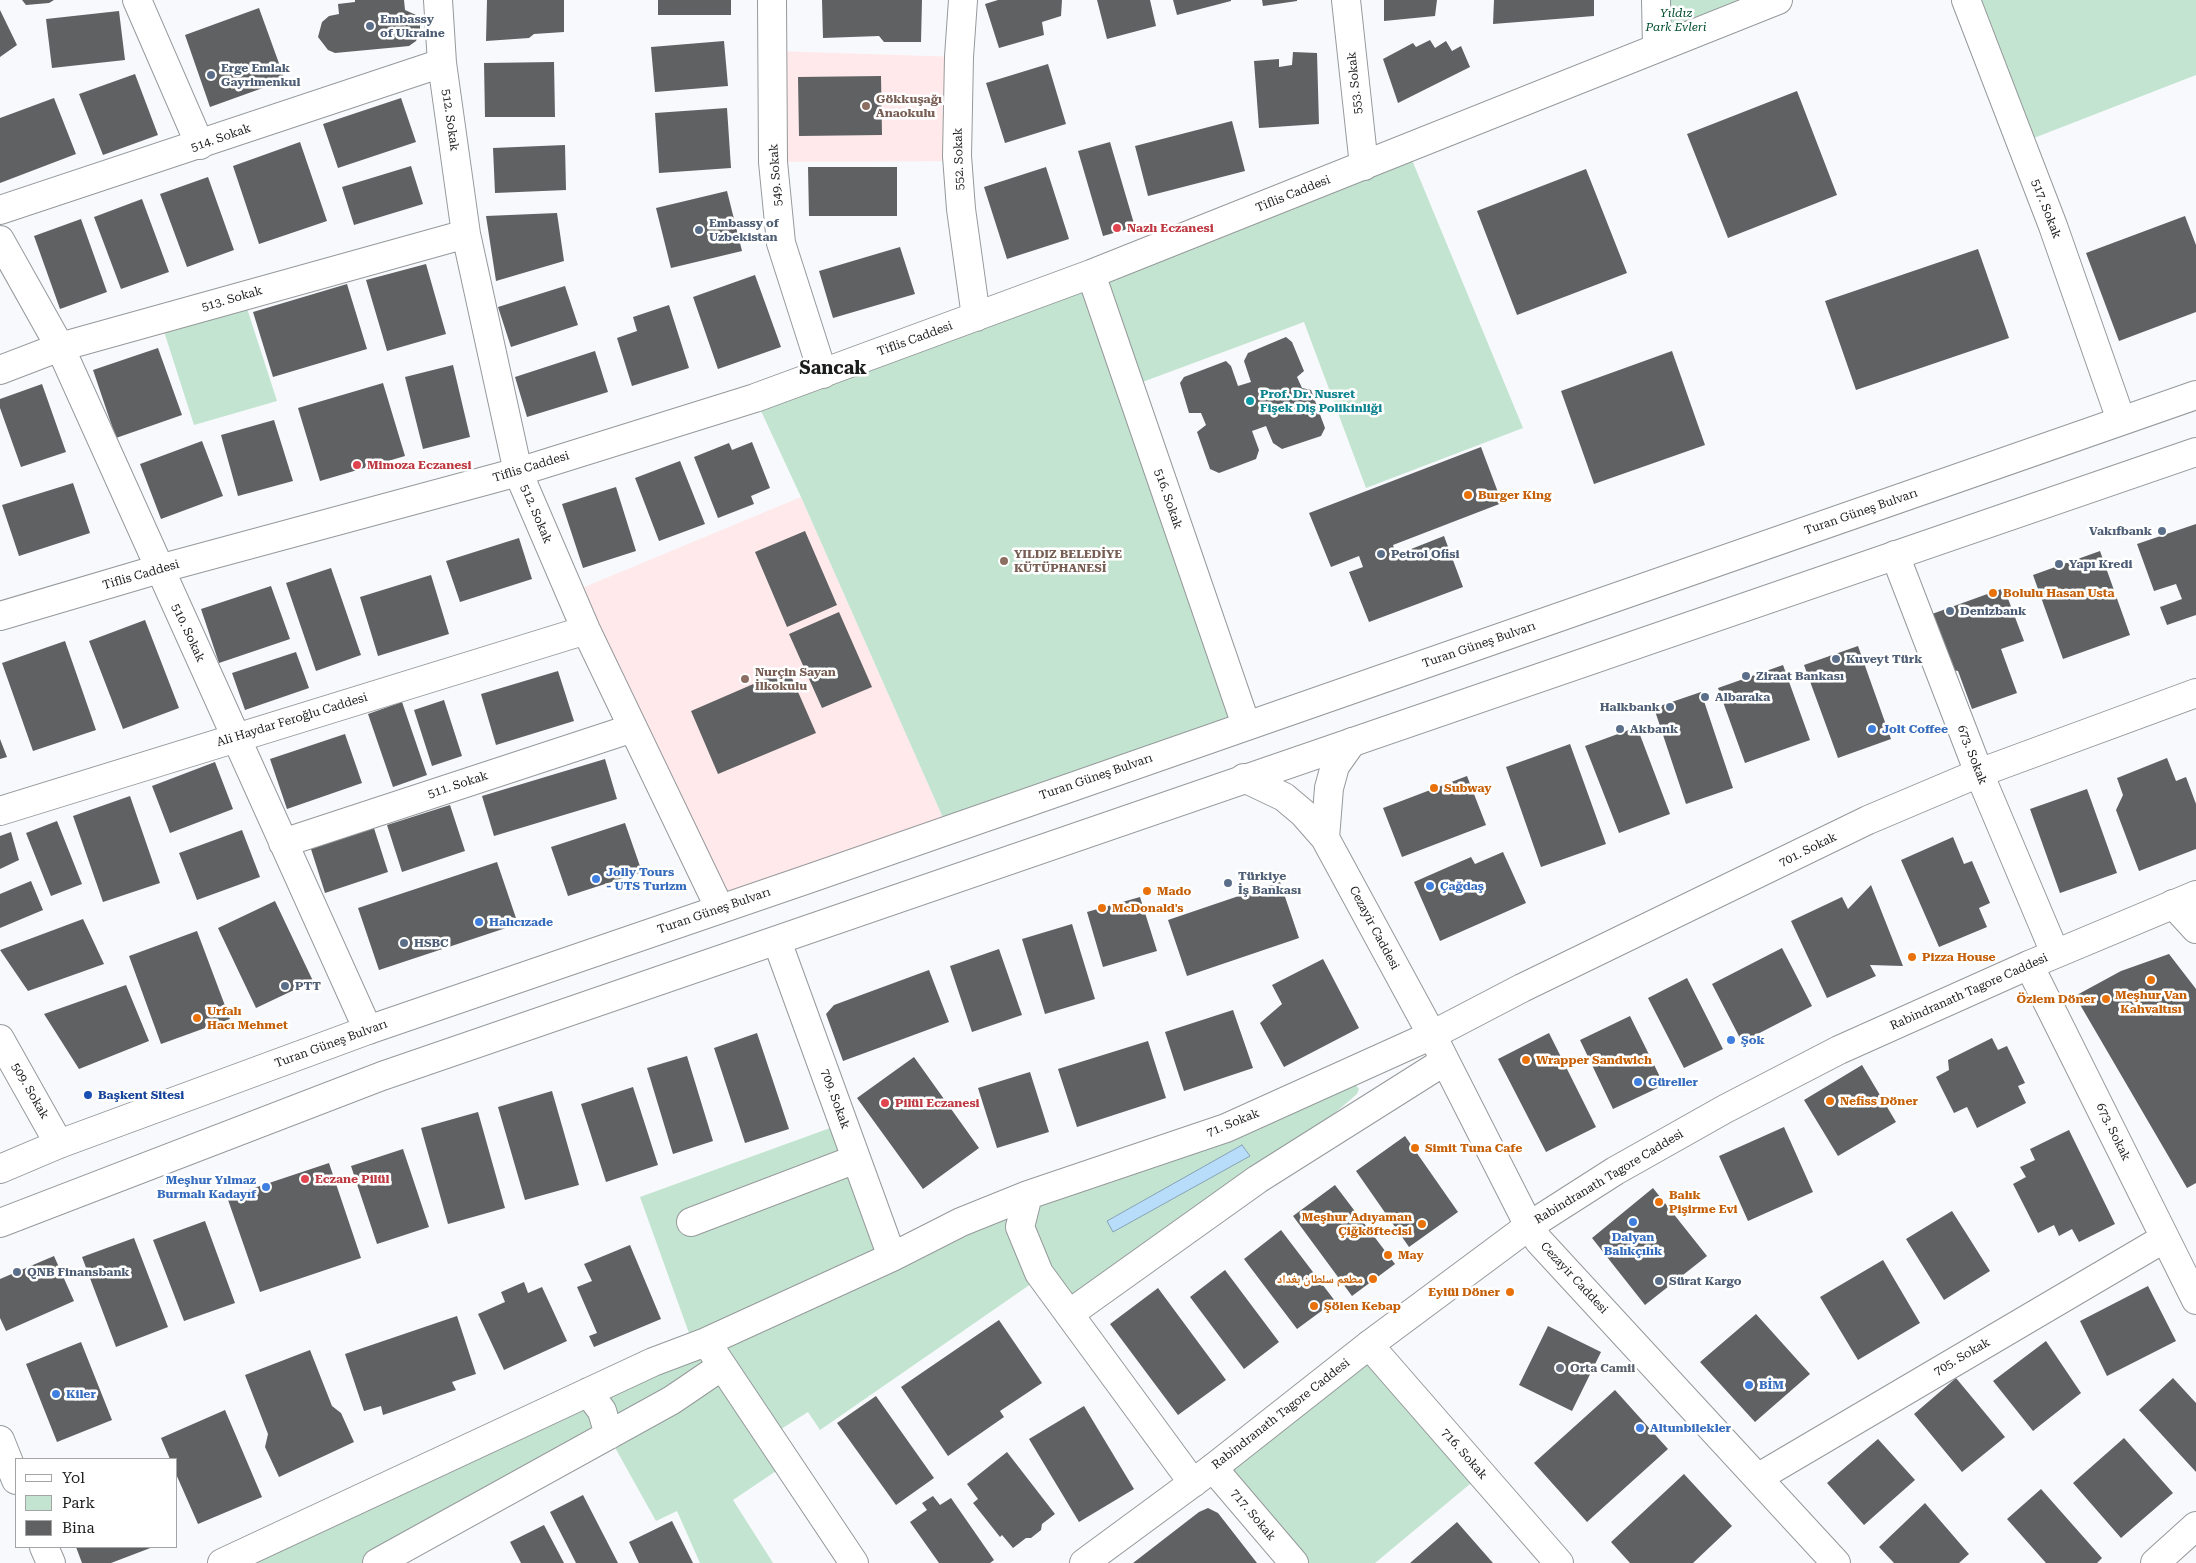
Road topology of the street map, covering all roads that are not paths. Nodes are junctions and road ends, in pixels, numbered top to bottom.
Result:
1 (137, 0) edge
2 (438, 0) edge
3 (772, 0) edge
4 (963, 0) edge
5 (1346, 0) edge
6 (1656, 0) edge
7 (1778, 0) edge
8 (1966, 0) edge
9 (1657, 48) junction
10 (442, 63) junction
11 (200, 145) junction
12 (1364, 166) junction
13 (0, 210) edge
14 (466, 234) junction
15 (0, 240) edge
16 (1091, 274) junction
17 (976, 317) junction
18 (60, 348) junction
19 (0, 370) edge
20 (823, 374) junction
21 (2196, 395) edge
22 (2121, 420) junction
23 (2196, 452) edge
24 (518, 472) junction
25 (1895, 555) junction
26 (159, 569) junction
27 (0, 616) edge
28 (586, 630) junction
29 (2196, 693) edge
30 (1246, 725) junction
31 (633, 728) junction
32 (236, 737) junction
33 (1352, 742) junction
34 (1979, 773) junction
35 (1244, 778) junction
36 (0, 812) edge
37 (1325, 838) junction
38 (283, 843) junction
39 (2184, 900) edge
40 (720, 909) junction
41 (2196, 929) edge
42 (777, 941) junction
43 (2055, 953) junction
44 (2029, 965) junction
45 (368, 1030) junction
46 (1432, 1035) junction
47 (0, 1039) edge
48 (1445, 1061) junction
49 (59, 1144) junction
50 (856, 1158) junction
51 (0, 1169) edge
52 (1028, 1195) junction
53 (691, 1222) dead end
54 (0, 1223) edge
55 (1529, 1226) junction
56 (2165, 1238) junction
57 (892, 1257) junction
58 (2196, 1300) edge
59 (1069, 1314) junction
60 (706, 1342) junction
61 (1369, 1345) junction
62 (722, 1366) junction
63 (588, 1392) junction
64 (608, 1435) junction
65 (0, 1440) edge
66 (1203, 1475) junction
67 (1759, 1477) junction
68 (15, 1478) edge
69 (2196, 1526) edge
70 (44, 1548) edge
71 (50, 1563) edge
72 (223, 1563) edge
73 (377, 1563) edge
74 (854, 1563) edge
75 (1084, 1563) edge
76 (1294, 1563) edge
77 (1559, 1563) edge
78 (1836, 1563) edge
79 (2155, 1563) edge

1 - 11 street
2 - 10 street, 512. Sokak
3 - 20 street, 549. Sokak
4 - 17 street, 552. Sokak
5 - 12 street, 553. Sokak
6 - 9 street
7 - 9 street, Tiflis Caddesi
8 - 22 street, 517. Sokak
9 - 12 street, Tiflis Caddesi
10 - 11 street, 514. Sokak
10 - 14 street, 512. Sokak
11 - 13 street, 514. Sokak
12 - 16 street, Tiflis Caddesi
14 - 18 street, 513. Sokak
14 - 24 street, 512. Sokak
15 - 18 street, 510. Sokak
16 - 17 street, Tiflis Caddesi
16 - 30 street, 516. Sokak
17 - 20 street, Tiflis Caddesi
18 - 19 street, 513. Sokak
18 - 26 street, 510. Sokak
20 - 24 street, Tiflis Caddesi
21 - 22 street, Turan Güneş Bulvarı
22 - 30 street, Turan Güneş Bulvarı
23 - 25 street
24 - 26 street, Tiflis Caddesi
24 - 28 street, 512. Sokak
25 - 33 street
25 - 34 street, 673. Sokak
26 - 27 street, Tiflis Caddesi
26 - 32 street, 510. Sokak
28 - 31 street, 512. Sokak
28 - 32 street, Ali Haydar Feroğlu Caddesi
29 - 34 street, 701. Sokak
30 - 40 street, Turan Güneş Bulvarı
31 - 38 street, 511. Sokak
31 - 40 street, 512. Sokak
32 - 36 street, Ali Haydar Feroğlu Caddesi
32 - 38 street, 510. Sokak
33 - 35 street
33 - 37 street
34 - 43 street, 673. Sokak
34 - 46 street, 701. Sokak
35 - 37 street, Cezayir Caddesi
35 - 42 street
37 - 46 street, Cezayir Caddesi
38 - 45 street, 510. Sokak
39 - 41 street
39 - 43 street, Rabindranath Tagore Caddesi
40 - 45 street, Turan Güneş Bulvarı
42 - 50 street, 709. Sokak
42 - 54 street
43 - 44 street, Rabindranath Tagore Caddesi
44 - 55 street, Rabindranath Tagore Caddesi
44 - 56 street, 673. Sokak
45 - 49 street, Turan Güneş Bulvarı
46 - 48 street, Cezayir Caddesi
46 - 52 street, 71. Sokak
47 - 49 street, 509. Sokak
48 - 55 street, Cezayir Caddesi
48 - 59 street
49 - 51 street, Turan Güneş Bulvarı
50 - 53 street
50 - 57 street, 709. Sokak
52 - 57 street, 71. Sokak
52 - 59 street, 717. Sokak
55 - 61 street, Rabindranath Tagore Caddesi
55 - 67 street, Cezayir Caddesi
56 - 58 street, 673. Sokak
56 - 67 street, 705. Sokak
57 - 60 street, 71. Sokak
59 - 66 street, 717. Sokak
60 - 62 street
60 - 63 street, 71. Sokak
61 - 66 street, Rabindranath Tagore Caddesi
61 - 77 street, 716. Sokak
62 - 64 street
62 - 74 street
63 - 64 street
63 - 72 street, 71. Sokak
64 - 73 street
65 - 68 street
66 - 75 street, Rabindranath Tagore Caddesi
66 - 76 street, 717. Sokak
67 - 78 street, Cezayir Caddesi
69 - 79 street
70 - 71 street

